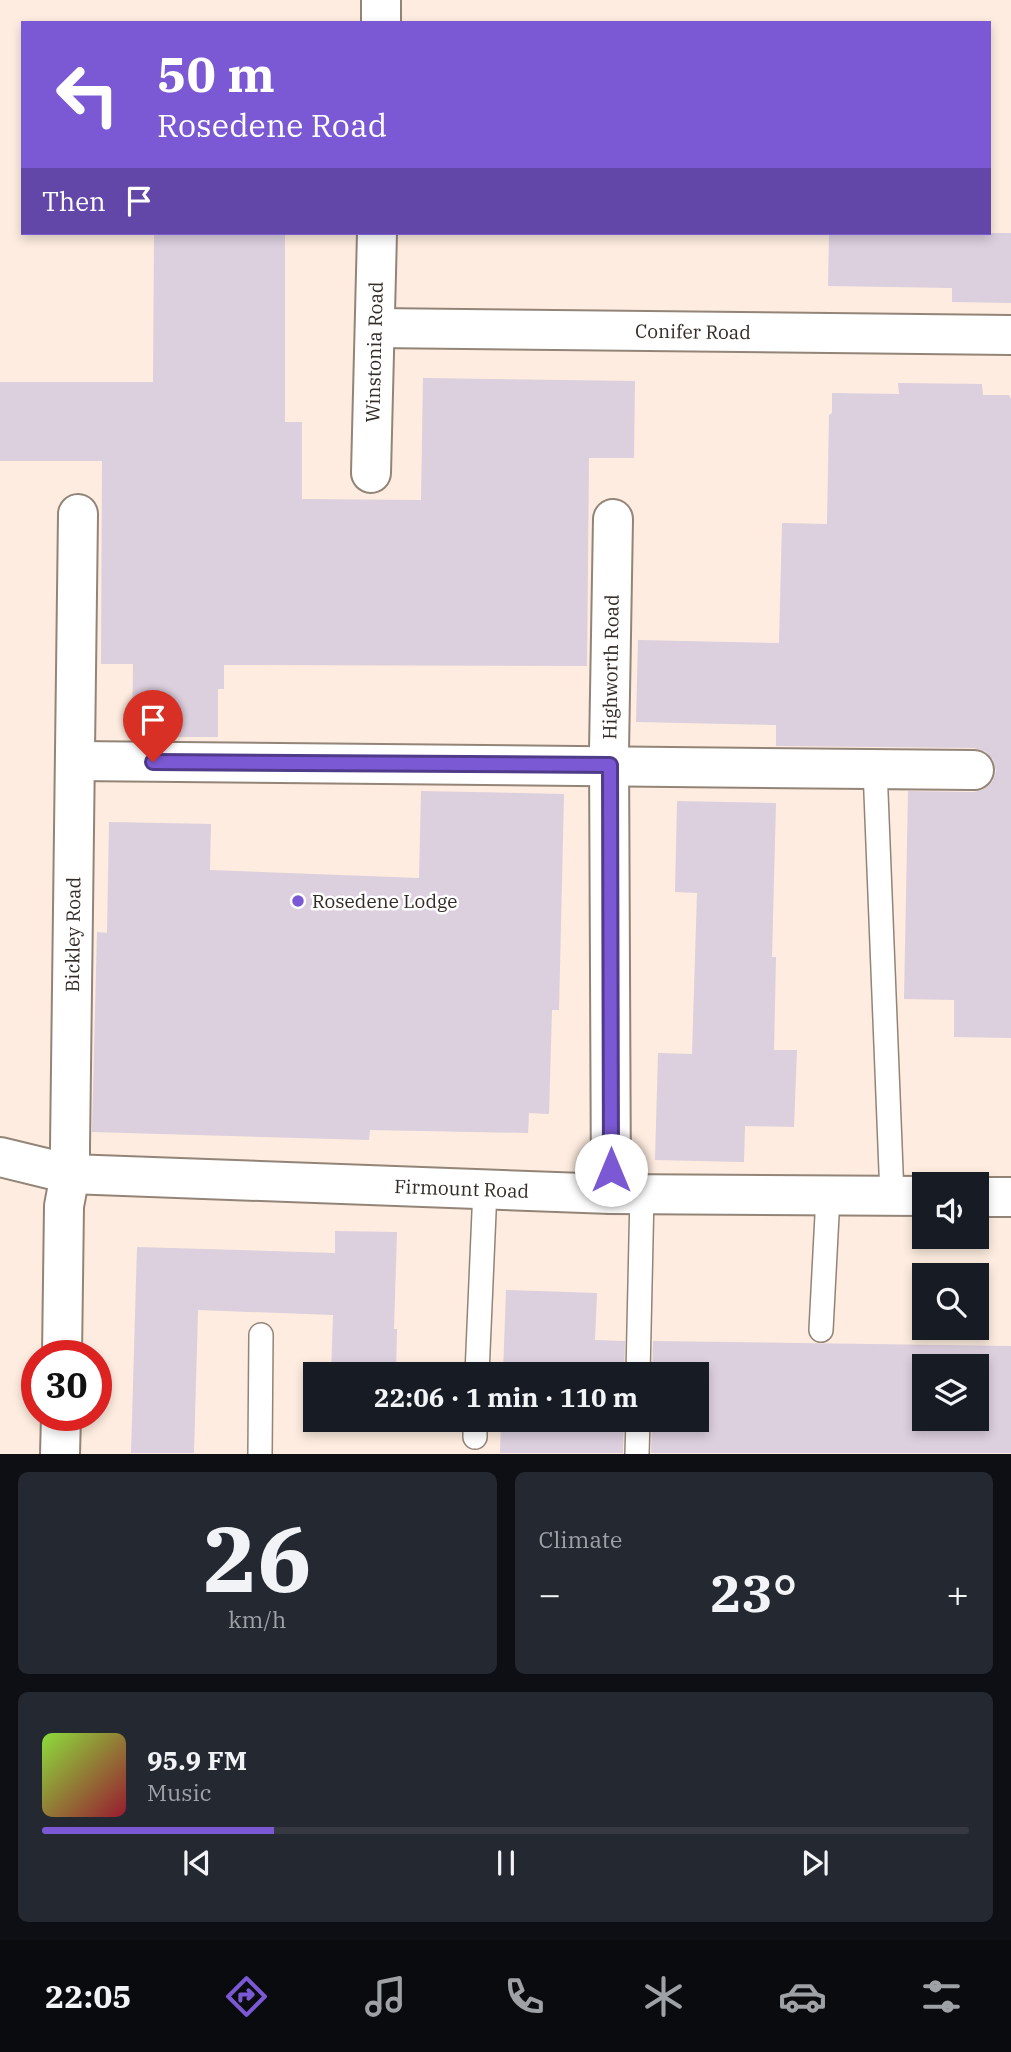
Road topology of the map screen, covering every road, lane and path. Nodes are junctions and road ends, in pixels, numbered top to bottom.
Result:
1 (381, 0) edge
2 (381, 21) edge
3 (377, 235) edge
4 (376, 328) junction
5 (1011, 335) edge
6 (371, 473) dead end
7 (78, 514) dead end
8 (612, 519) dead end
9 (75, 761) junction
10 (610, 765) junction
11 (875, 768) junction
12 (974, 769) dead end
13 (0, 1157) edge
14 (70, 1174) junction
15 (485, 1189) junction
16 (626, 1194) junction
17 (828, 1196) junction
18 (908, 1196) edge
19 (989, 1197) edge
20 (1011, 1197) edge
21 (821, 1330) dead end
22 (261, 1335) dead end
23 (62, 1340) edge
24 (478, 1362) edge
25 (637, 1362) edge
26 (61, 1431) edge
27 (638, 1432) edge
28 (60, 1454) edge
29 (260, 1454) edge
30 (637, 1454) edge

1 - 2 street
3 - 4 street, Winstonia Road
4 - 5 street, Conifer Road
4 - 6 street, Winstonia Road
7 - 9 street, Bickley Road
8 - 10 street, Highworth Road
9 - 10 street
9 - 14 street, Bickley Road
10 - 11 street
10 - 16 street, Highworth Road
11 - 12 street
11 - 18 lane
13 - 14 street, Firmount Road
14 - 15 street, Firmount Road
14 - 23 street, Bickley Road
15 - 16 street, Firmount Road
15 - 24 lane
16 - 17 street, Firmount Road
16 - 25 lane
17 - 18 street, Firmount Road
17 - 21 lane
19 - 20 street
22 - 29 lane
26 - 28 street
27 - 30 lane

